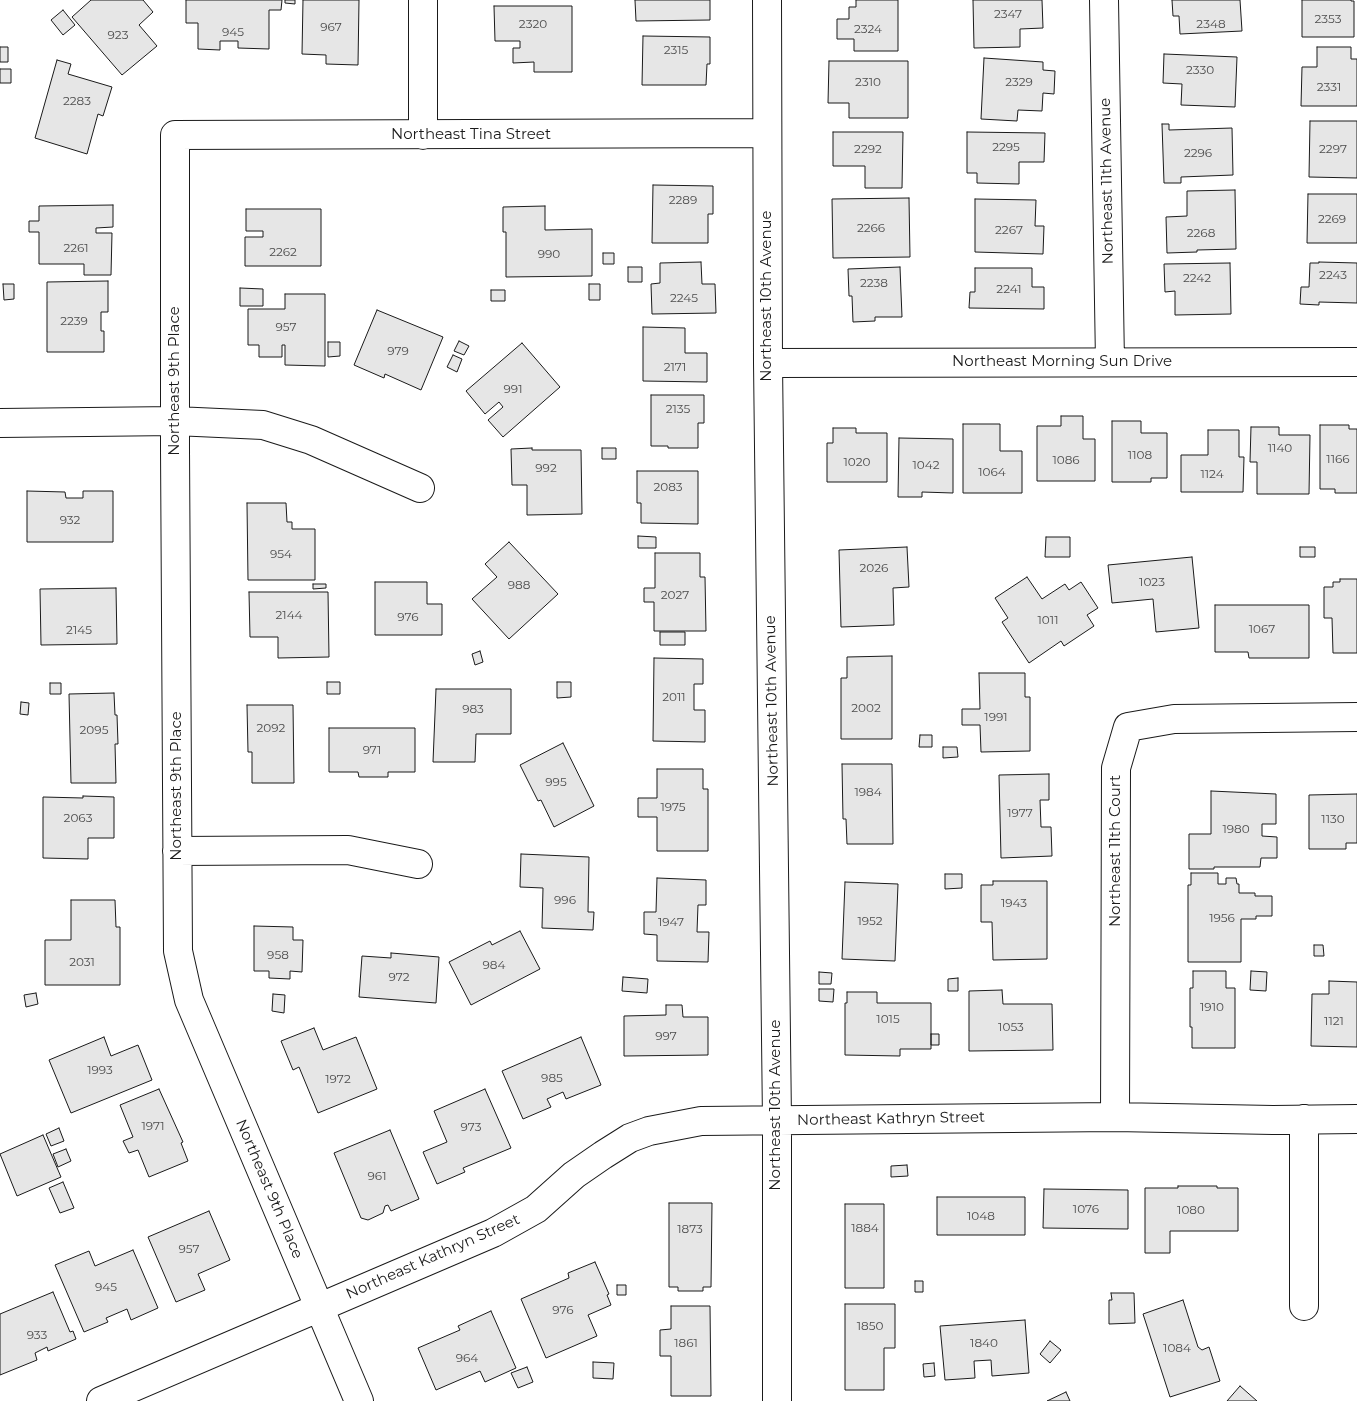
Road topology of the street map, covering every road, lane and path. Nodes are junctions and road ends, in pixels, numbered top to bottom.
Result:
1 (423, 0) edge
2 (767, 0) edge
3 (1104, 0) edge
4 (767, 134) junction
5 (423, 135) junction
6 (175, 136) joint
7 (1110, 362) junction
8 (1357, 362) edge
9 (768, 363) junction
10 (175, 421) junction
11 (0, 423) edge
12 (420, 488) dead end
13 (1357, 717) edge
14 (177, 851) junction
15 (418, 864) dead end
16 (1115, 1117) junction
17 (1304, 1119) junction
18 (1357, 1119) edge
19 (777, 1121) junction
20 (1304, 1306) dead end
21 (319, 1308) junction
22 (101, 1401) edge
23 (359, 1401) edge
24 (777, 1401) edge

1 - 5 street
2 - 4 street, Northeast 10th Avenue
3 - 7 street, Northeast 11th Avenue
4 - 5 street, Northeast Tina Street
4 - 9 street, Northeast 10th Avenue
5 - 6 street, Northeast Tina Street
6 - 10 street, Northeast 9th Place
7 - 8 street, Northeast Morning Sun Drive
7 - 9 street, Northeast Morning Sun Drive
9 - 19 street, Northeast 10th Avenue
10 - 11 street
10 - 12 street
10 - 14 street, Northeast 9th Place
13 - 16 street, Northeast 11th Court
14 - 15 street
14 - 21 street, Northeast 9th Place
16 - 17 street, Northeast Kathryn Street
16 - 19 street, Northeast Kathryn Street
17 - 18 street, Northeast Kathryn Street
17 - 20 street
19 - 21 street, Northeast Kathryn Street
19 - 24 street, Northeast 10th Avenue
21 - 22 street, Northeast Kathryn Street
21 - 23 street, Northeast 9th Place

